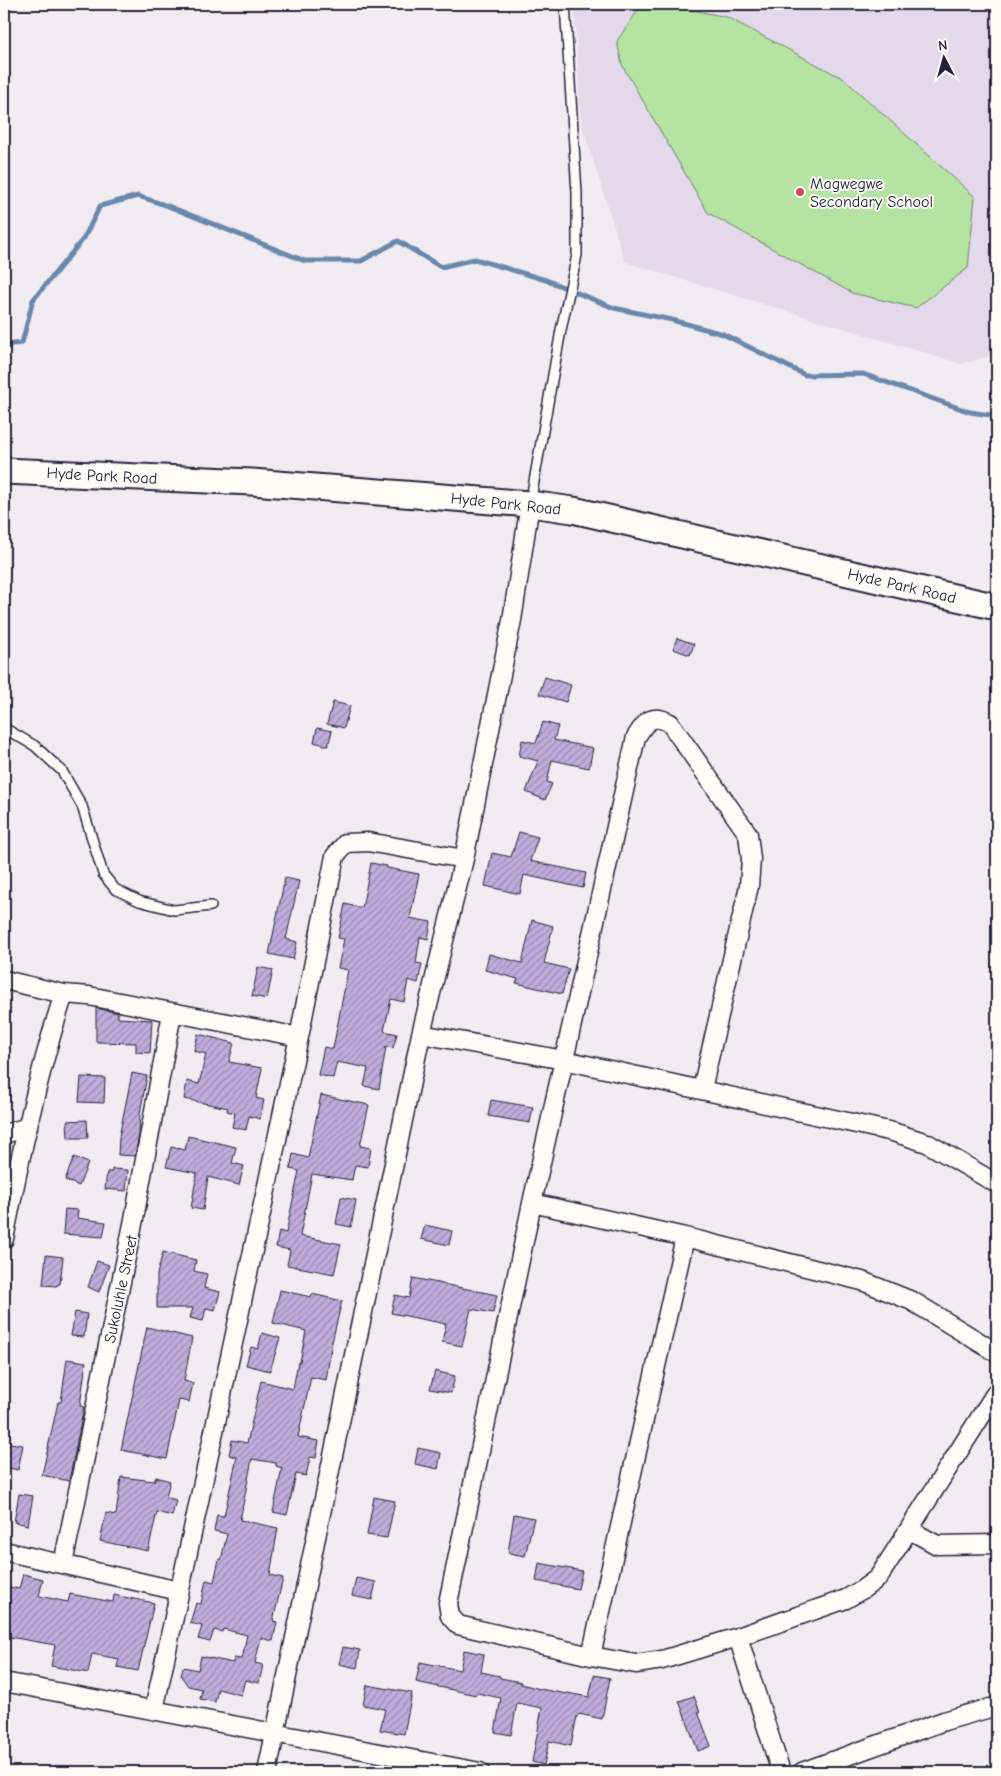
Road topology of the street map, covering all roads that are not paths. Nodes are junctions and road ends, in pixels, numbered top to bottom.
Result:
1 (565, 4) edge
2 (4, 471) edge
3 (530, 504) junction
4 (997, 607) edge
5 (4, 728) edge
6 (464, 859) junction
7 (211, 906) dead end
8 (4, 980) edge
9 (64, 994) junction
10 (172, 1013) junction
11 (421, 1034) junction
12 (299, 1037) junction
13 (564, 1060) junction
14 (702, 1089) junction
15 (28, 1127) junction
16 (4, 1134) edge
17 (9, 1183) edge
18 (997, 1184) edge
19 (532, 1203) junction
20 (685, 1237) junction
21 (4, 1239) edge
22 (997, 1353) edge
23 (997, 1391) edge
24 (910, 1530) junction
25 (997, 1544) edge
26 (4, 1551) edge
27 (64, 1564) junction
28 (179, 1591) junction
29 (738, 1637) junction
30 (591, 1656) junction
31 (4, 1682) edge
32 (997, 1706) edge
33 (154, 1710) junction
34 (276, 1734) junction
35 (267, 1772) edge
36 (480, 1772) edge
37 (781, 1772) edge
38 (802, 1772) edge

1 - 3 lane
2 - 3 street, Hyde Park Road
3 - 4 street, Hyde Park Road
3 - 6 street
5 - 7 lane
6 - 11 street
6 - 12 street
8 - 9 street
9 - 10 street
9 - 15 street
10 - 12 street
10 - 27 street, Sukoluhle Street
11 - 13 street
11 - 34 street
12 - 28 street
13 - 14 street
13 - 14 street
13 - 19 street
14 - 18 street
15 - 16 street
15 - 17 street
17 - 21 street
19 - 20 street
19 - 30 street
20 - 22 street
20 - 30 street
23 - 24 street
24 - 25 street
24 - 29 street
26 - 27 street
27 - 28 street
28 - 33 street
29 - 30 street
29 - 37 street
31 - 33 street
32 - 38 street
33 - 34 street
34 - 35 street
34 - 36 street

